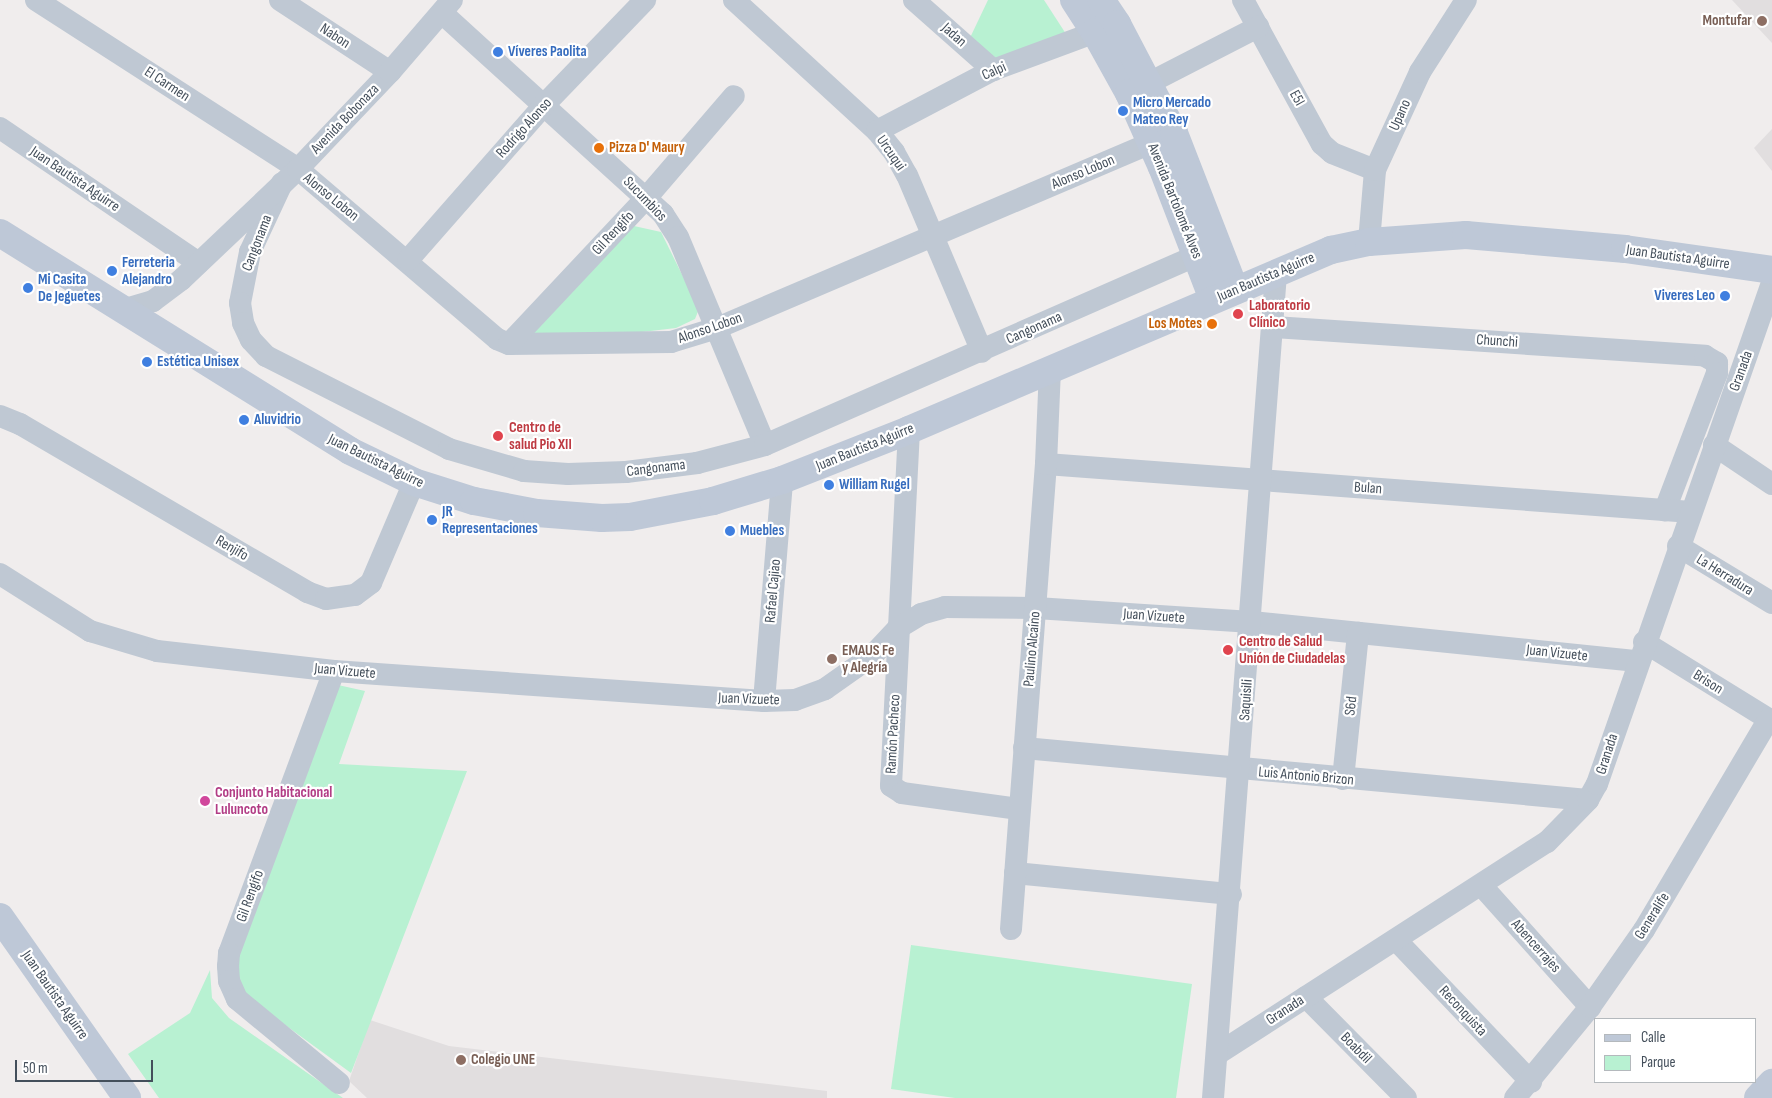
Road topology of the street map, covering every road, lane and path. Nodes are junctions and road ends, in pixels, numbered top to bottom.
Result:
1 (36, 0) edge
2 (280, 0) edge
3 (645, 0) edge
4 (734, 0) edge
5 (914, 0) edge
6 (1074, 0) edge
7 (1102, 0) edge
8 (1243, 0) edge
9 (1466, 0) edge
10 (447, 7) edge
11 (1258, 27) junction
12 (1106, 28) junction
13 (994, 70) junction
14 (390, 72) junction
15 (1149, 83) junction
16 (734, 96) dead end
17 (544, 105) junction
18 (0, 128) edge
19 (876, 132) junction
20 (1151, 143) junction
21 (1375, 170) junction
22 (290, 176) junction
23 (647, 197) junction
24 (0, 233) edge
25 (933, 236) junction
26 (1369, 242) junction
27 (1207, 251) junction
28 (408, 260) junction
29 (199, 263) junction
30 (1772, 270) edge
31 (1276, 273) junction
32 (1772, 283) edge
33 (166, 292) junction
34 (1224, 295) junction
35 (122, 310) junction
36 (1274, 327) junction
37 (717, 328) junction
38 (163, 336) junction
39 (508, 344) junction
40 (982, 352) junction
41 (1050, 368) junction
42 (0, 416) edge
43 (909, 430) junction
44 (765, 445) junction
45 (1714, 445) junction
46 (1046, 464) junction
47 (782, 480) junction
48 (1261, 480) junction
49 (414, 482) junction
50 (1772, 484) edge
51 (1665, 510) junction
52 (1691, 512) junction
53 (1678, 546) junction
54 (0, 574) edge
55 (1772, 603) edge
56 (1036, 608) junction
57 (1252, 622) junction
58 (898, 628) junction
59 (1358, 633) junction
60 (1641, 652) junction
61 (334, 671) junction
62 (764, 701) junction
63 (1771, 720) edge
64 (1024, 748) junction
65 (1241, 770) junction
66 (1343, 780) junction
67 (1588, 800) junction
68 (1019, 809) junction
69 (1014, 873) junction
70 (1481, 885) junction
71 (1230, 894) junction
72 (0, 917) edge
73 (1011, 929) dead end
74 (1396, 940) junction
75 (1306, 997) junction
76 (1590, 1006) junction
77 (1219, 1053) junction
78 (1531, 1082) junction
79 (339, 1083) dead end
80 (1772, 1083) edge
81 (127, 1098) edge
82 (1213, 1098) edge
83 (1406, 1098) edge
84 (1515, 1098) edge
85 (1758, 1098) edge

1 - 22 street, El Carmen
2 - 14 street, Nabon
3 - 17 street, Rodrigo Alonso
4 - 19 street, Urcuqui
5 - 13 street, Jadan
6 - 12 main road, Avenida Bartolomé Alves
7 - 12 main road, Avenida Bartolomé Alves
8 - 11 street, E5I
9 - 21 street, Upano
10 - 14 street, Avenida Bobonaza
10 - 17 street, Sucumbios
11 - 15 street
11 - 21 street, E5I
12 - 13 street, Calpi
12 - 15 main road, Avenida Bartolomé Alves
12 - 20 main road, Avenida Bartolomé Alves
13 - 19 street, Calpi
14 - 22 street, Avenida Bobonaza
15 - 27 main road, Avenida Bartolomé Alves
16 - 23 street, Gil Rengifo
17 - 23 street, Sucumbios
17 - 28 street, Rodrigo Alonso
18 - 29 street, Juan Bautista Aguirre
19 - 25 street, Urcuqui
20 - 25 street, Alonso Lobon
20 - 27 main road, Avenida Bartolomé Alves
21 - 26 street, Upano
22 - 28 street, Alonso Lobon
22 - 29 street, Avenida Bobonaza
22 - 44 street, Cangonama
23 - 37 street, Sucumbios
23 - 39 street, Gil Rengifo
24 - 35 main road, Juan Bautista Aguirre
25 - 37 street, Alonso Lobon
25 - 40 street, Urcuqui
26 - 30 main road, Juan Bautista Aguirre
26 - 31 main road, Juan Bautista Aguirre
27 - 34 main road, Avenida Bartolomé Alves
27 - 40 street, Cangonama
28 - 39 street, Alonso Lobon
29 - 33 street, Avenida Bobonaza
31 - 34 main road, Juan Bautista Aguirre
31 - 36 street, Saquisili
32 - 45 street, Granada
33 - 35 street, Avenida Bobonaza
33 - 38 street
34 - 41 main road, Juan Bautista Aguirre
35 - 38 main road, Juan Bautista Aguirre
36 - 48 street, Saquisili
36 - 51 street, Chunchi
37 - 39 street, Alonso Lobon
37 - 44 street, Sucumbios
38 - 49 main road, Juan Bautista Aguirre
40 - 44 street, Cangonama
41 - 43 main road, Juan Bautista Aguirre
41 - 46 street, Paulino Alcaíno
42 - 49 street, Renjifo
43 - 47 main road, Juan Bautista Aguirre
43 - 58 street, Ramón Pacheco
45 - 50 street
45 - 52 street, Granada
46 - 48 street, Bulan
46 - 56 street, Paulino Alcaíno
47 - 49 main road, Juan Bautista Aguirre
47 - 62 street, Rafael Cajiao
48 - 51 street, Bulan
48 - 57 street, Saquisili
51 - 52 street, Bulan
52 - 53 street, Granada
53 - 55 street, La Herradura
53 - 60 street, Granada
54 - 61 street, Juan Vizuete
56 - 57 street, Juan Vizuete
56 - 58 street, Juan Vizuete
56 - 64 street, Paulino Alcaíno
57 - 59 street, Juan Vizuete
57 - 65 street, Saquisili
58 - 62 street, Juan Vizuete
58 - 68 street, Ramón Pacheco
59 - 60 street, Juan Vizuete
59 - 66 street, S6d
60 - 63 street, Brison
60 - 67 street, Granada
61 - 62 street, Juan Vizuete
61 - 79 street, Gil Rengifo
63 - 76 street, Generalife
64 - 65 street, Luis Antonio Brizon
64 - 68 street, Paulino Alcaíno
65 - 66 street, Luis Antonio Brizon
65 - 71 street, Saquisili
66 - 67 street, Luis Antonio Brizon
67 - 70 street, Granada
68 - 69 street, Paulino Alcaíno
69 - 71 street
69 - 73 street, Paulino Alcaíno
70 - 74 street, Granada
70 - 76 street, Abencerrajes
71 - 77 street, Saquisili
72 - 81 main road, Juan Bautista Aguirre
74 - 75 street, Granada
74 - 78 street, Reconquista
75 - 77 street, Granada
75 - 83 street, Boabdil
76 - 78 street, Generalife
77 - 82 street, Saquisili
78 - 84 street, Generalife
80 - 85 main road

